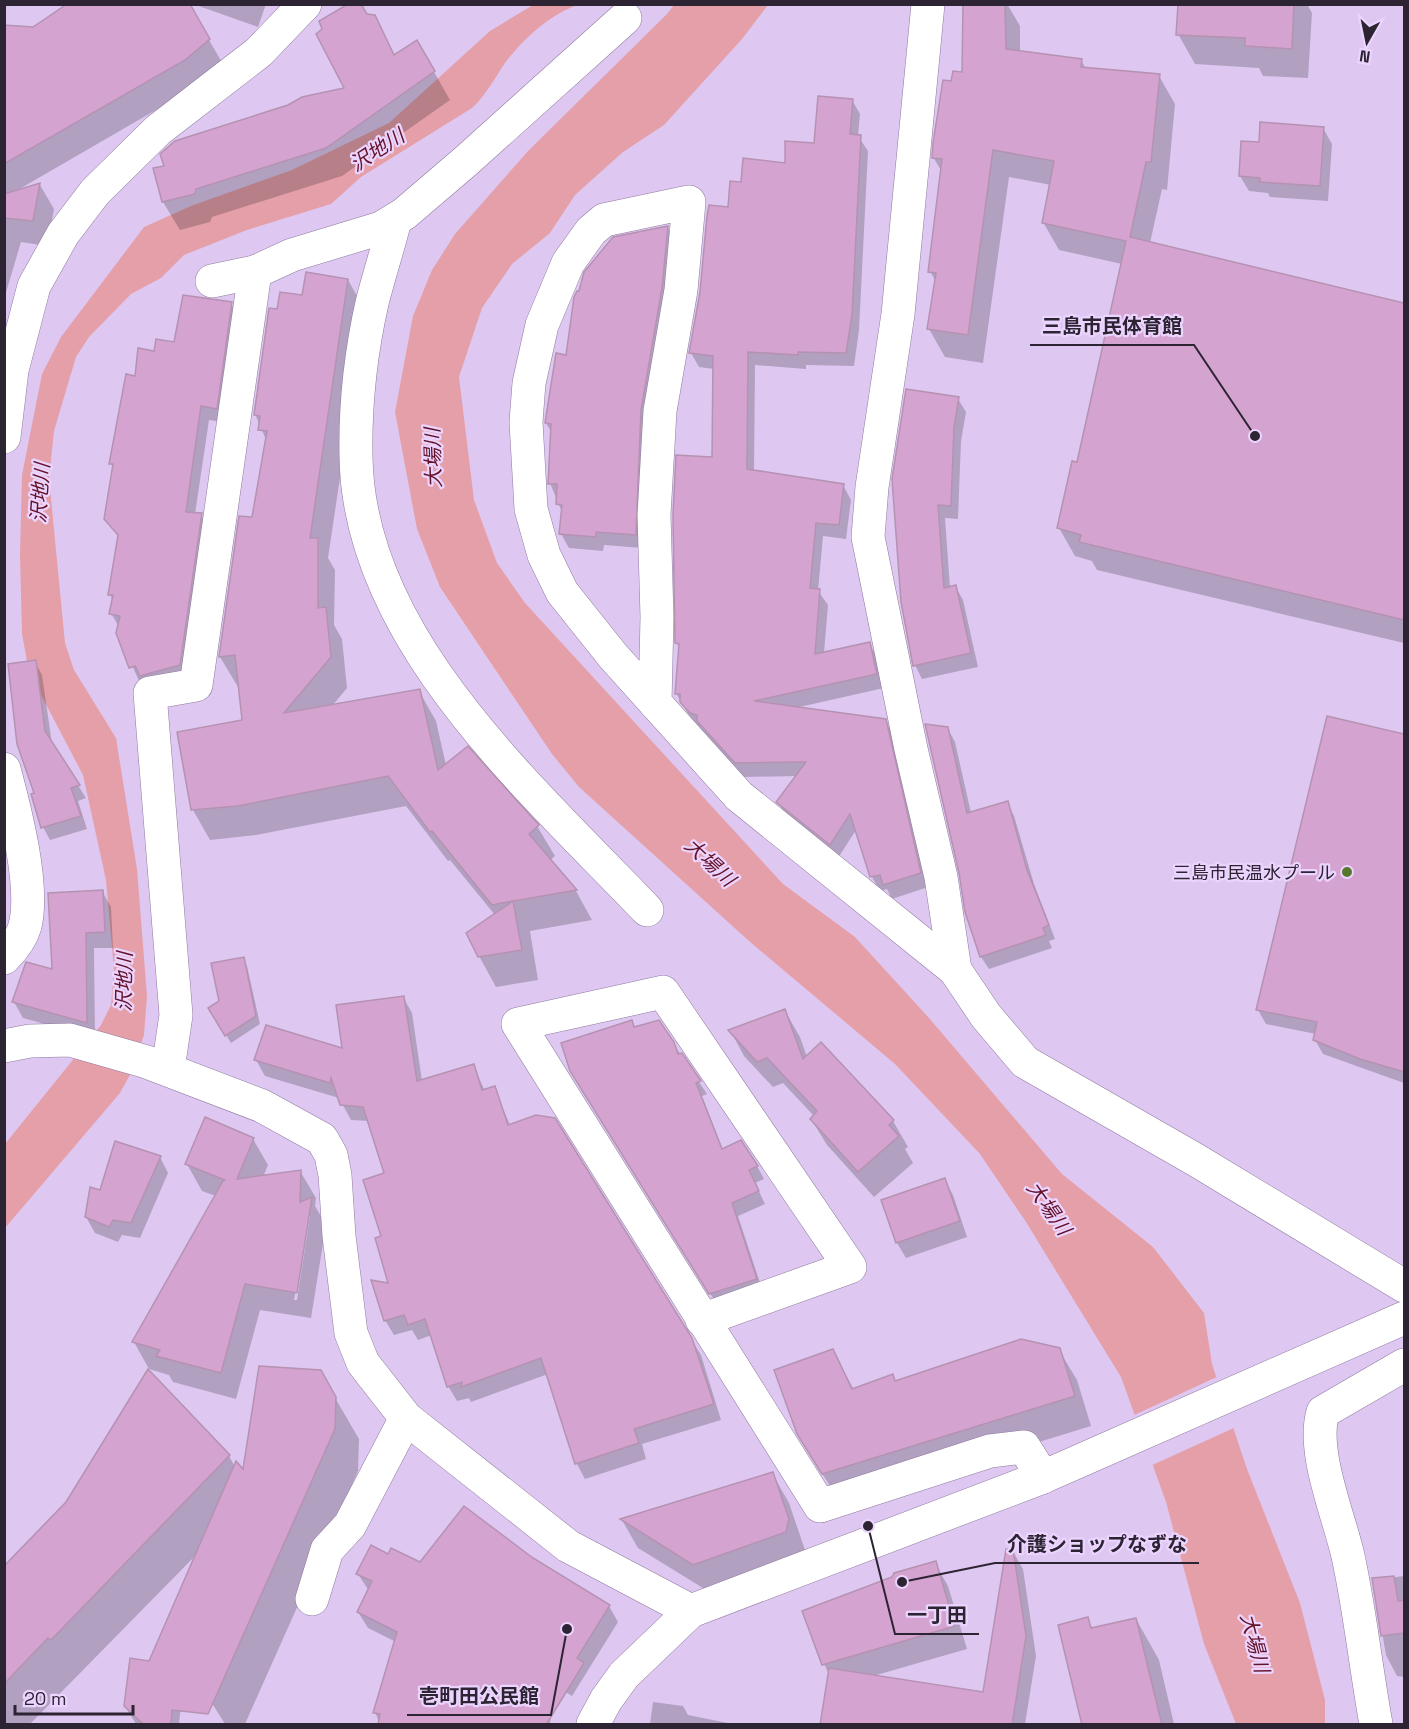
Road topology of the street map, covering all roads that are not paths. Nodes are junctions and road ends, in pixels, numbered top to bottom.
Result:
1 (305, 4) edge
2 (928, 4) edge
3 (625, 18) dead end
4 (395, 220) junction
5 (255, 272) junction
6 (212, 281) dead end
7 (4, 437) edge
8 (655, 703) junction
9 (4, 769) edge
10 (647, 910) dead end
11 (4, 958) edge
12 (955, 970) junction
13 (4, 1046) edge
14 (157, 1065) junction
15 (1404, 1286) edge
16 (1404, 1318) edge
17 (702, 1320) junction
18 (1404, 1365) edge
19 (406, 1418) junction
20 (1043, 1477) junction
21 (312, 1599) dead end
22 (692, 1611) junction
23 (593, 1725) edge
24 (1376, 1725) edge

1 - 7 street
2 - 12 street
3 - 4 street
4 - 5 street
4 - 10 street
5 - 6 street
5 - 14 street
8 - 8 street
8 - 12 street
9 - 11 street
12 - 15 street
13 - 14 street
14 - 19 street
16 - 20 street
17 - 17 street
17 - 20 street
18 - 24 street
19 - 21 street
19 - 22 street
20 - 22 street
22 - 23 street

